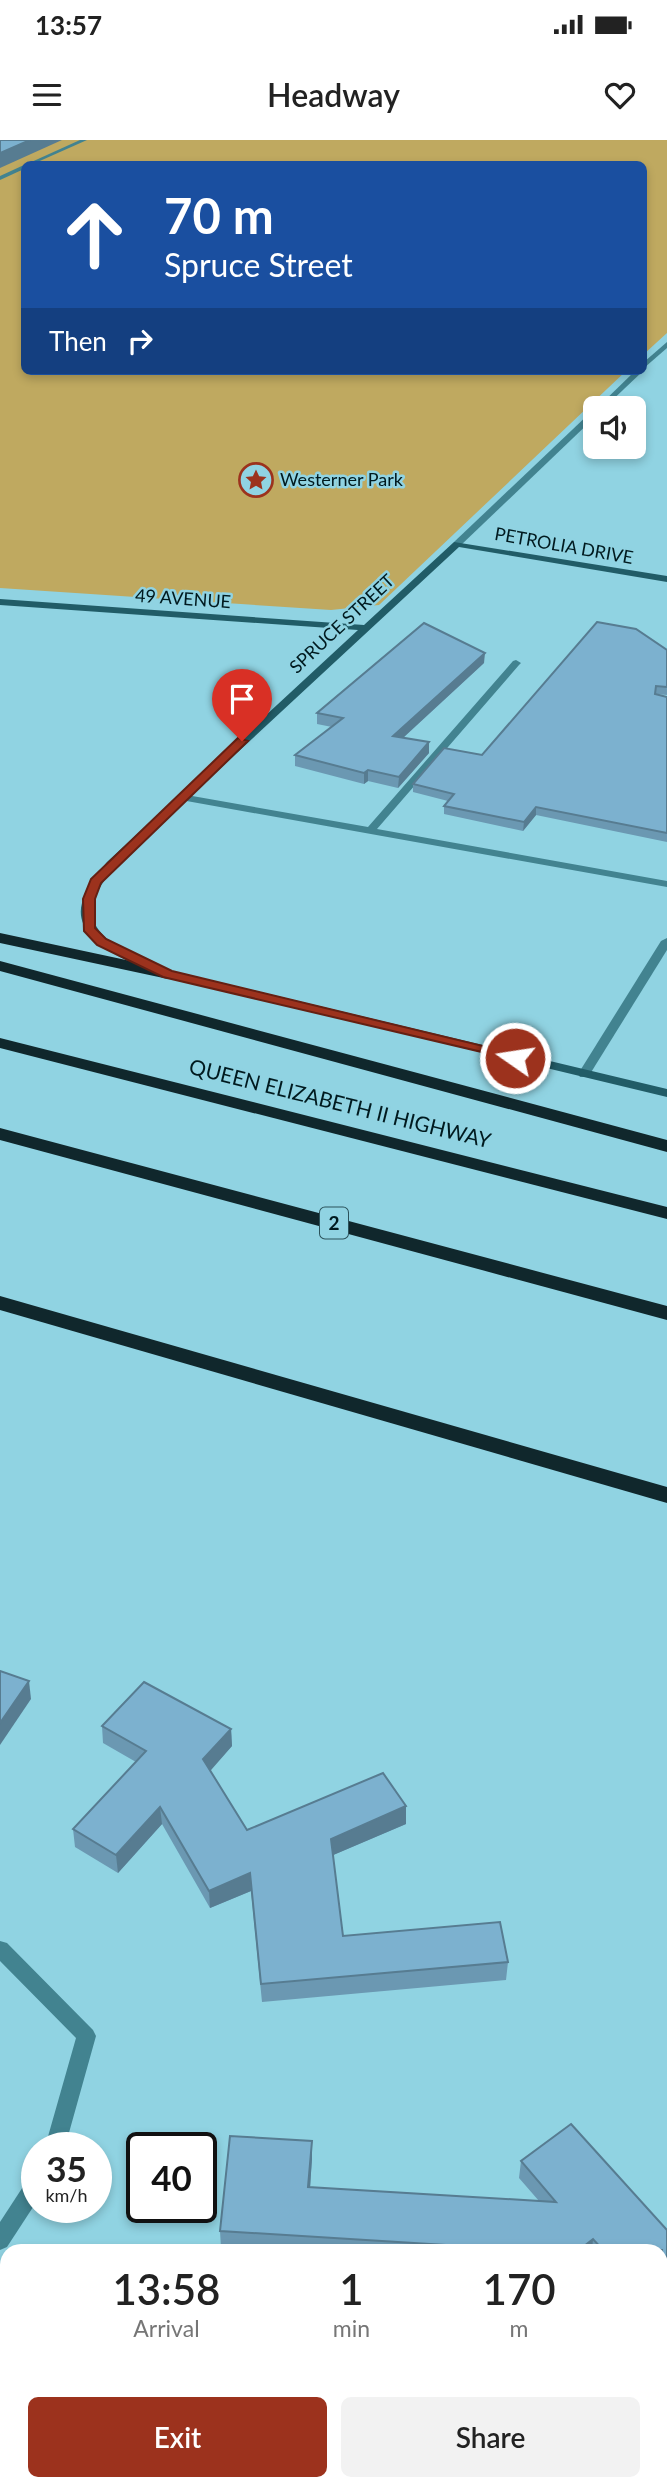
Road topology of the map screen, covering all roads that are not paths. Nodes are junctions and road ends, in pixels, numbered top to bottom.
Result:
1 (84, 140) edge
2 (37, 161) edge
3 (21, 168) edge
4 (0, 178) edge
5 (667, 344) edge
6 (647, 363) edge
7 (635, 375) edge
8 (613, 396) edge
9 (583, 424) edge
10 (457, 544) junction
11 (667, 579) edge
12 (0, 602) edge
13 (363, 628) junction
14 (516, 663) dead end
15 (181, 797) junction
16 (371, 830) junction
17 (667, 884) edge
18 (0, 938) edge
19 (667, 941) edge
20 (0, 966) edge
21 (168, 974) junction
22 (0, 1044) edge
23 (584, 1074) junction
24 (667, 1093) edge
25 (0, 1133) edge
26 (667, 1146) edge
27 (667, 1213) edge
28 (0, 1303) edge
29 (667, 1313) edge
30 (667, 1495) edge
31 (0, 1950) edge
32 (59, 2132) edge
33 (21, 2208) edge
34 (0, 2240) edge

1 - 2 street
3 - 4 street
5 - 6 street
7 - 8 street
9 - 10 street, SPRUCE STREET
10 - 11 street, PETROLIA DRIVE
10 - 13 street, SPRUCE STREET
12 - 13 street, 49 AVENUE
13 - 15 street, SPRUCE STREET
14 - 16 street
15 - 16 street
15 - 21 street, SPRUCE STREET
16 - 17 street
18 - 21 highway
19 - 23 street
20 - 26 highway
21 - 23 street
22 - 27 highway, QUEEN ELIZABETH II HIGHWAY
23 - 24 street
25 - 29 highway, 2
28 - 30 highway
31 - 32 street
33 - 34 street

